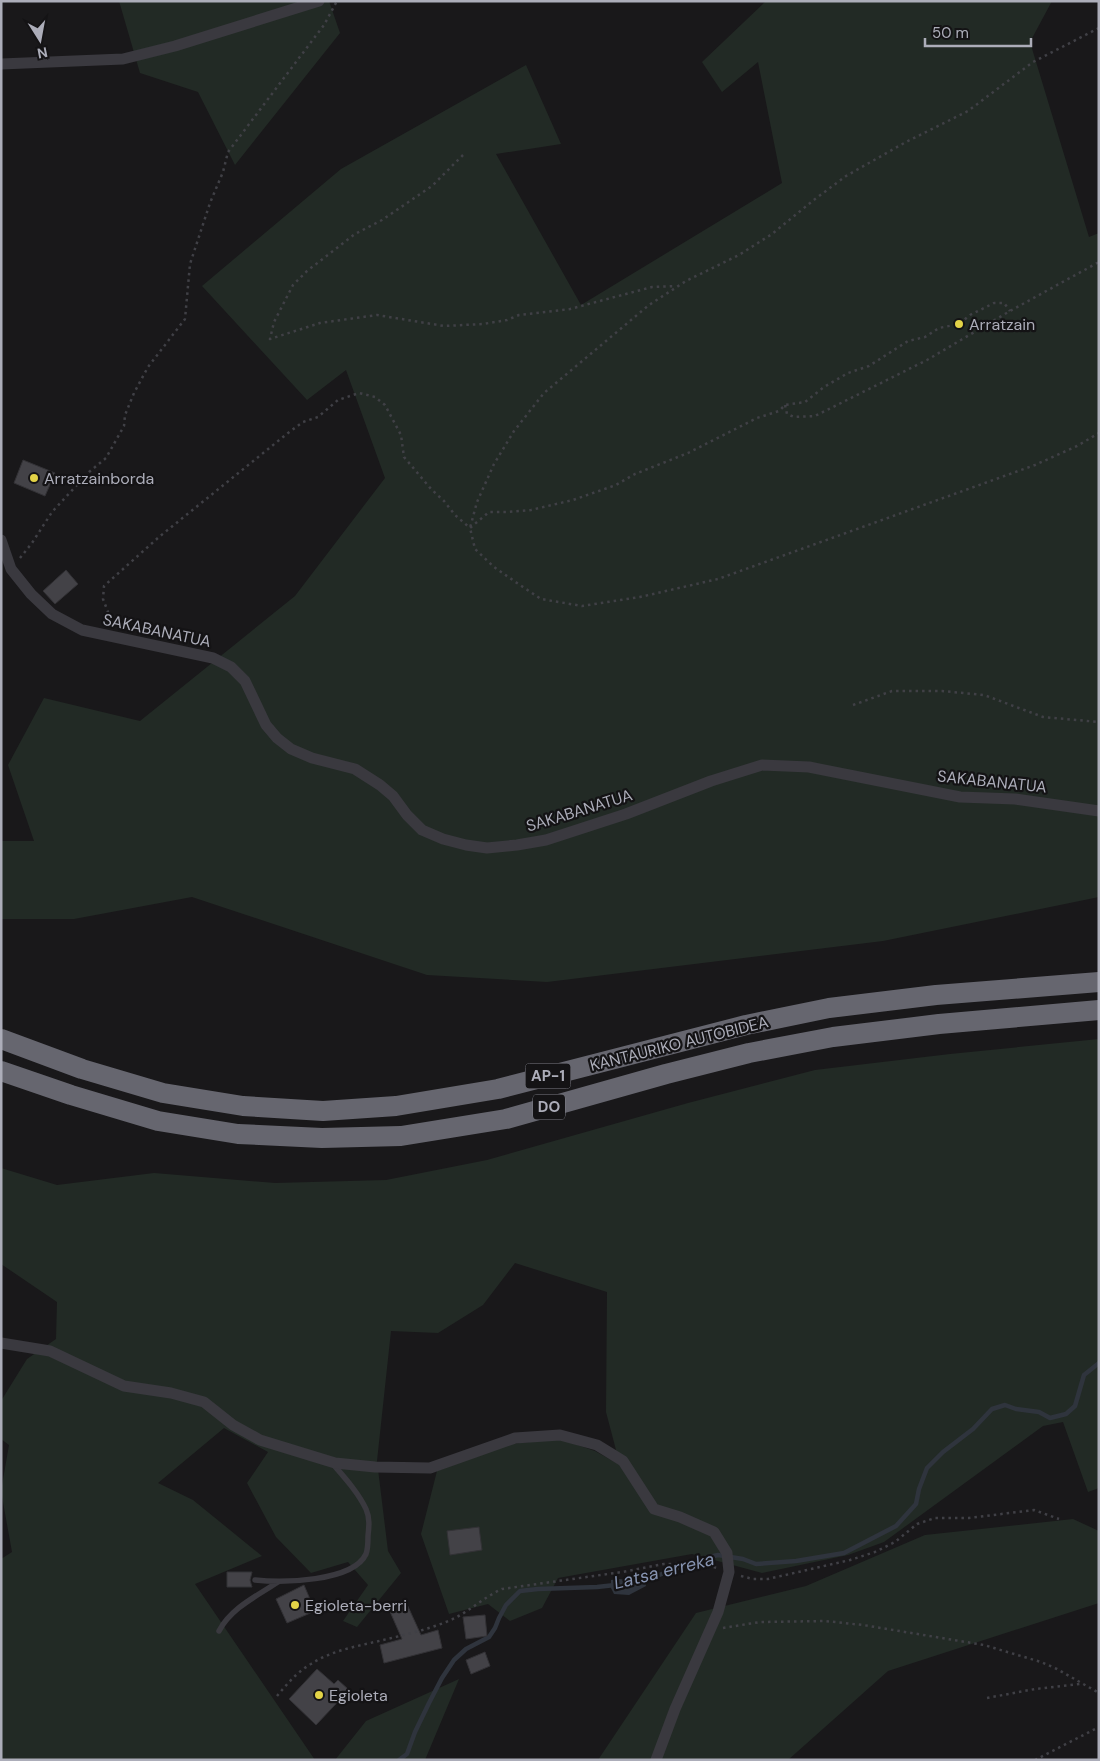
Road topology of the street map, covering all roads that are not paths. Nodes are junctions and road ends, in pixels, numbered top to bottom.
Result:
1 (320, 1) edge
2 (1, 64) edge
3 (1, 540) edge
4 (1099, 811) edge
5 (1099, 982) edge
6 (1099, 1010) edge
7 (1, 1039) edge
8 (1, 1071) edge
9 (1, 1336) edge
10 (1, 1342) edge
11 (16, 1345) junction
12 (331, 1462) junction
13 (255, 1580) dead end
14 (278, 1582) junction
15 (219, 1631) dead end
16 (656, 1760) edge

1 - 2 street
3 - 4 street, SAKABANATUA
5 - 7 highway, KANTAURIKO AUTOBIDEA / AP-1
6 - 8 highway, KANTAURIKO AUTOBIDEA / DO
9 - 11 street
10 - 11 street
11 - 12 street
12 - 14 lane
12 - 16 street
13 - 14 lane
14 - 15 lane

